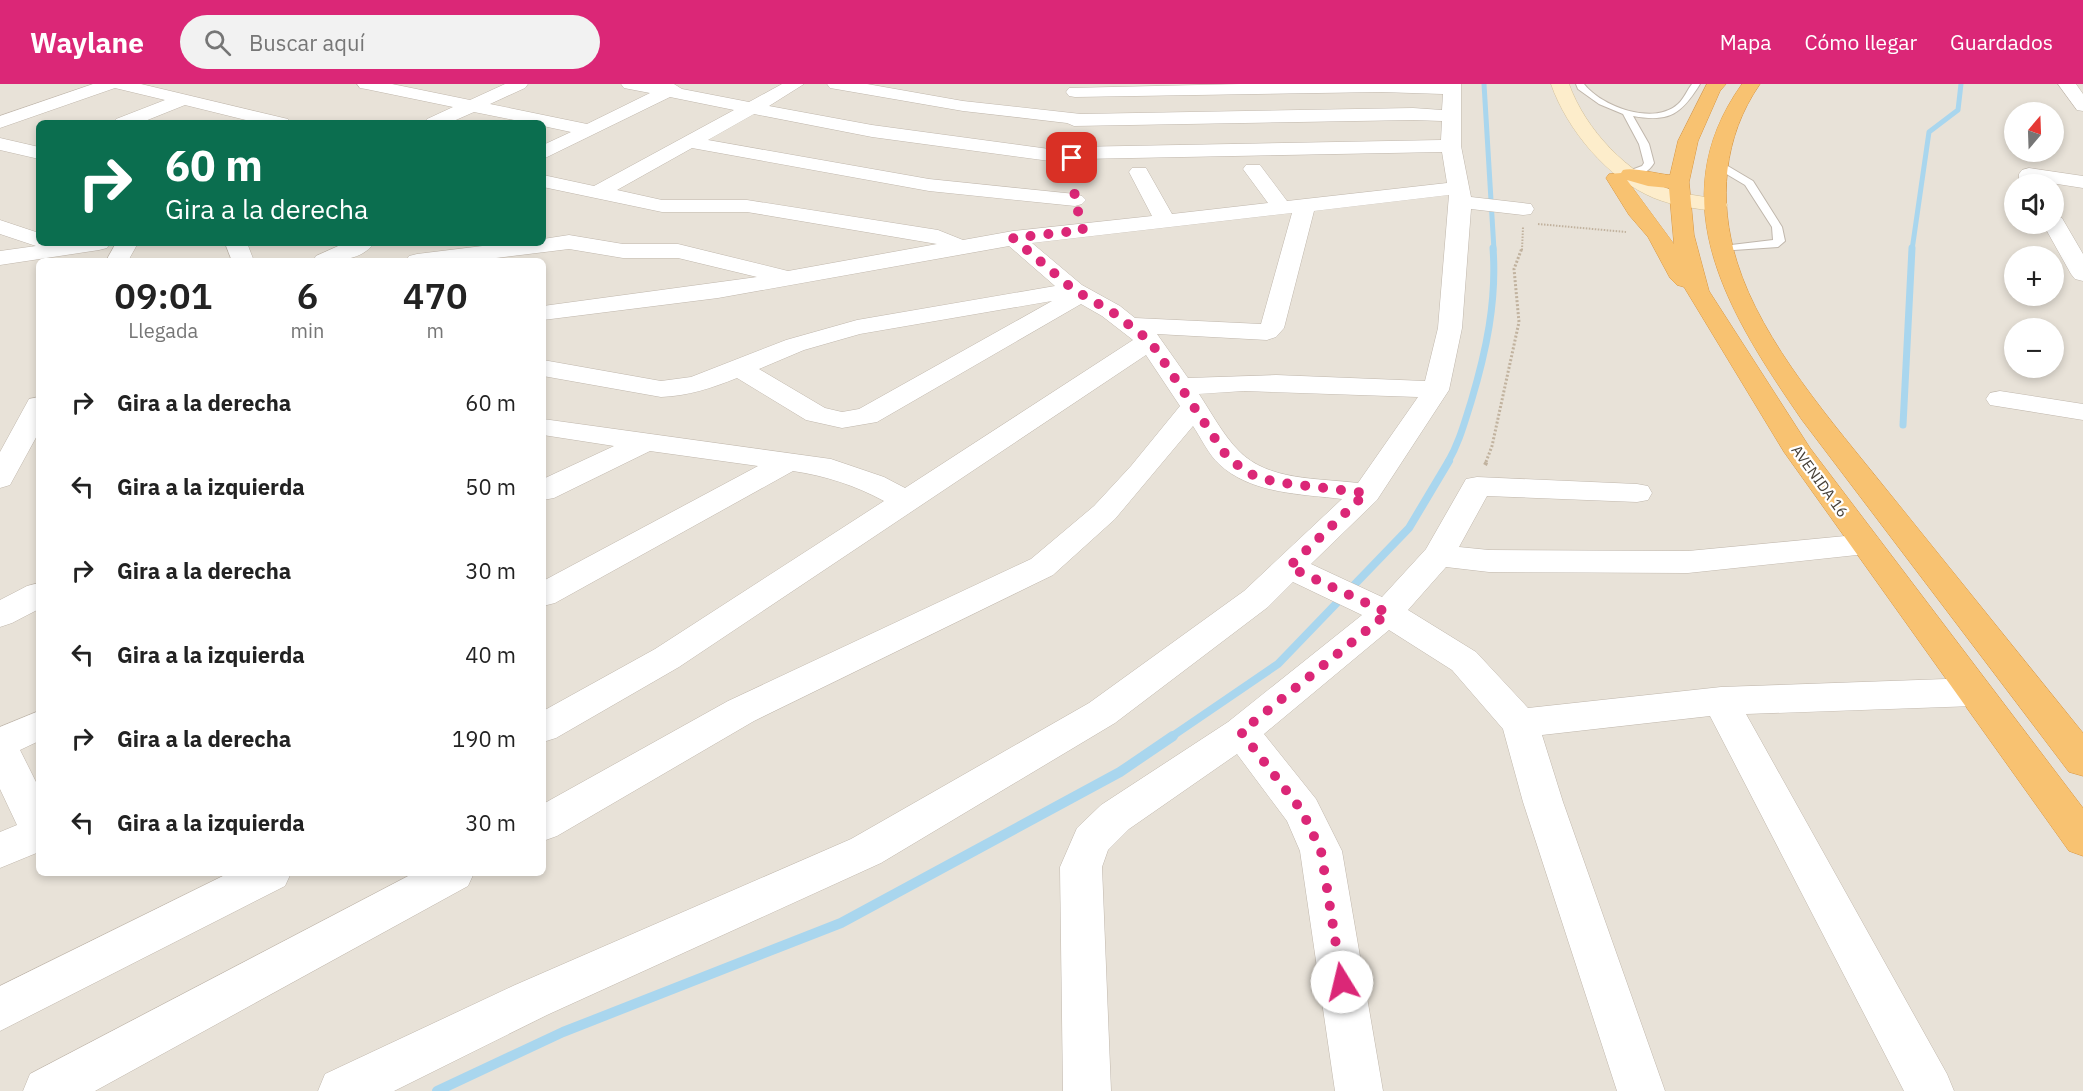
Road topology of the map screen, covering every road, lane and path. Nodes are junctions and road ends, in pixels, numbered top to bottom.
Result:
1 (110, 84) edge
2 (119, 84) edge
3 (366, 84) edge
4 (519, 84) edge
5 (630, 84) edge
6 (795, 84) edge
7 (836, 84) edge
8 (1560, 84) edge
9 (1580, 84) edge
10 (1696, 84) edge
11 (1717, 84) edge
12 (1751, 84) edge
13 (2067, 84) edge
14 (1075, 86) edge
15 (676, 87) edge
16 (183, 100) junction
17 (472, 105) junction
18 (2083, 106) edge
19 (751, 108) junction
20 (1452, 109) edge
21 (224, 110) junction
22 (1626, 112) junction
23 (1648, 115) junction
24 (1074, 119) junction
25 (131, 120) edge
26 (199, 120) dead end
27 (268, 120) edge
28 (440, 120) edge
29 (543, 120) edge
30 (546, 121) edge
31 (0, 122) edge
32 (590, 130) junction
33 (689, 142) junction
34 (0, 144) edge
35 (1644, 144) junction
36 (36, 152) edge
37 (546, 152) edge
38 (1072, 156) junction
39 (1717, 164) junction
40 (1253, 169) dead end
41 (1139, 172) dead end
42 (1623, 176) junction
43 (2064, 179) edge
44 (546, 182) edge
45 (2083, 182) edge
46 (2064, 191) edge
47 (597, 192) junction
48 (1460, 194) junction
49 (2083, 195) edge
50 (1679, 196) junction
51 (1075, 200) junction
52 (1293, 206) junction
53 (1717, 209) junction
54 (1526, 214) junction
55 (1166, 222) junction
56 (0, 227) edge
57 (1083, 230) junction
58 (2060, 234) edge
59 (1658, 235) junction
60 (1013, 238) junction
61 (36, 240) edge
62 (546, 245) edge
63 (39, 246) edge
64 (356, 246) edge
65 (537, 246) edge
66 (960, 246) junction
67 (1723, 249) junction
68 (0, 258) edge
69 (330, 258) edge
70 (441, 258) edge
71 (2083, 274) edge
72 (786, 277) junction
73 (1697, 291) junction
74 (1078, 292) junction
75 (546, 313) edge
76 (1140, 333) junction
77 (739, 368) junction
78 (546, 369) edge
79 (1436, 390) junction
80 (1187, 397) junction
81 (2000, 399) dead end
82 (35, 412) edge
83 (2083, 412) edge
84 (0, 424) edge
85 (546, 427) edge
86 (645, 442) junction
87 (788, 462) junction
88 (0, 479) edge
89 (1477, 486) junction
90 (546, 489) edge
91 (1366, 493) junction
92 (1637, 494) dead end
93 (906, 501) junction
94 (1866, 544) junction
95 (1438, 555) junction
96 (1289, 567) junction
97 (546, 593) edge
98 (36, 596) edge
99 (1388, 613) junction
100 (0, 615) edge
101 (1974, 692) junction
102 (1721, 701) junction
103 (1520, 723) junction
104 (546, 724) edge
105 (36, 726) edge
106 (1241, 732) junction
107 (0, 744) edge
108 (0, 748) edge
109 (2083, 762) edge
110 (36, 822) edge
111 (546, 822) edge
112 (36, 835) edge
113 (2083, 839) edge
114 (0, 851) edge
115 (264, 876) edge
116 (447, 876) edge
117 (0, 1009) edge
118 (47, 1091) edge
119 (342, 1091) edge
120 (1087, 1091) edge
121 (1359, 1091) edge
122 (1641, 1091) edge
123 (1930, 1091) edge

1 - 31 street
2 - 16 street
3 - 17 street
4 - 17 street
5 - 15 street
6 - 19 street
7 - 24 street
8 - 42 street
9 - 22 lane
10 - 23 lane
11 - 50 highway, AVENIDA 16
12 - 39 highway
13 - 18 street
14 - 20 street
14 - 24 street
15 - 19 street
15 - 32 street
16 - 21 street
16 - 25 street
17 - 28 street
17 - 29 street
19 - 33 street
19 - 38 street
20 - 24 street
20 - 38 street
20 - 48 street
21 - 26 street
21 - 27 street
22 - 23 lane
22 - 35 lane
23 - 35 lane
24 - 38 street
30 - 32 street
32 - 37 street
33 - 47 street
33 - 51 street
34 - 36 street
35 - 42 lane
38 - 51 street
39 - 53 highway
39 - 67 lane
40 - 52 street
41 - 55 street
42 - 50 street
42 - 59 highway
43 - 45 street
44 - 47 street
46 - 49 street
47 - 66 street
48 - 52 street
48 - 54 street
48 - 79 street
50 - 53 street
50 - 73 highway, AVENIDA 16
51 - 57 street
52 - 55 street
52 - 76 street
53 - 67 highway
54 - 59 path
54 - 89 path
55 - 57 street
56 - 61 street
57 - 60 street
58 - 71 street
59 - 73 highway
60 - 66 street
60 - 74 street
62 - 72 street
63 - 68 street
64 - 69 street
65 - 70 street
66 - 72 street
67 - 109 highway
72 - 75 street
73 - 94 highway, AVENIDA 16
74 - 76 street
74 - 77 street
74 - 77 street
76 - 80 street
76 - 93 street
77 - 78 street
79 - 80 street
79 - 91 street
80 - 91 street
80 - 111 street
81 - 83 street
82 - 84 street
82 - 88 street
85 - 86 street
86 - 87 street
86 - 90 street
87 - 93 street
87 - 97 street
89 - 92 street
89 - 95 street
91 - 96 street
93 - 104 street
94 - 95 street
94 - 101 highway, AVENIDA 16
95 - 99 street
96 - 99 street
96 - 119 street
98 - 100 street
99 - 103 street
99 - 106 street
101 - 102 street
101 - 113 highway, AVENIDA 16
102 - 103 street
102 - 123 street
103 - 122 street
105 - 107 street
106 - 120 street
106 - 121 street
108 - 110 street
112 - 114 street
115 - 117 street
116 - 118 street

